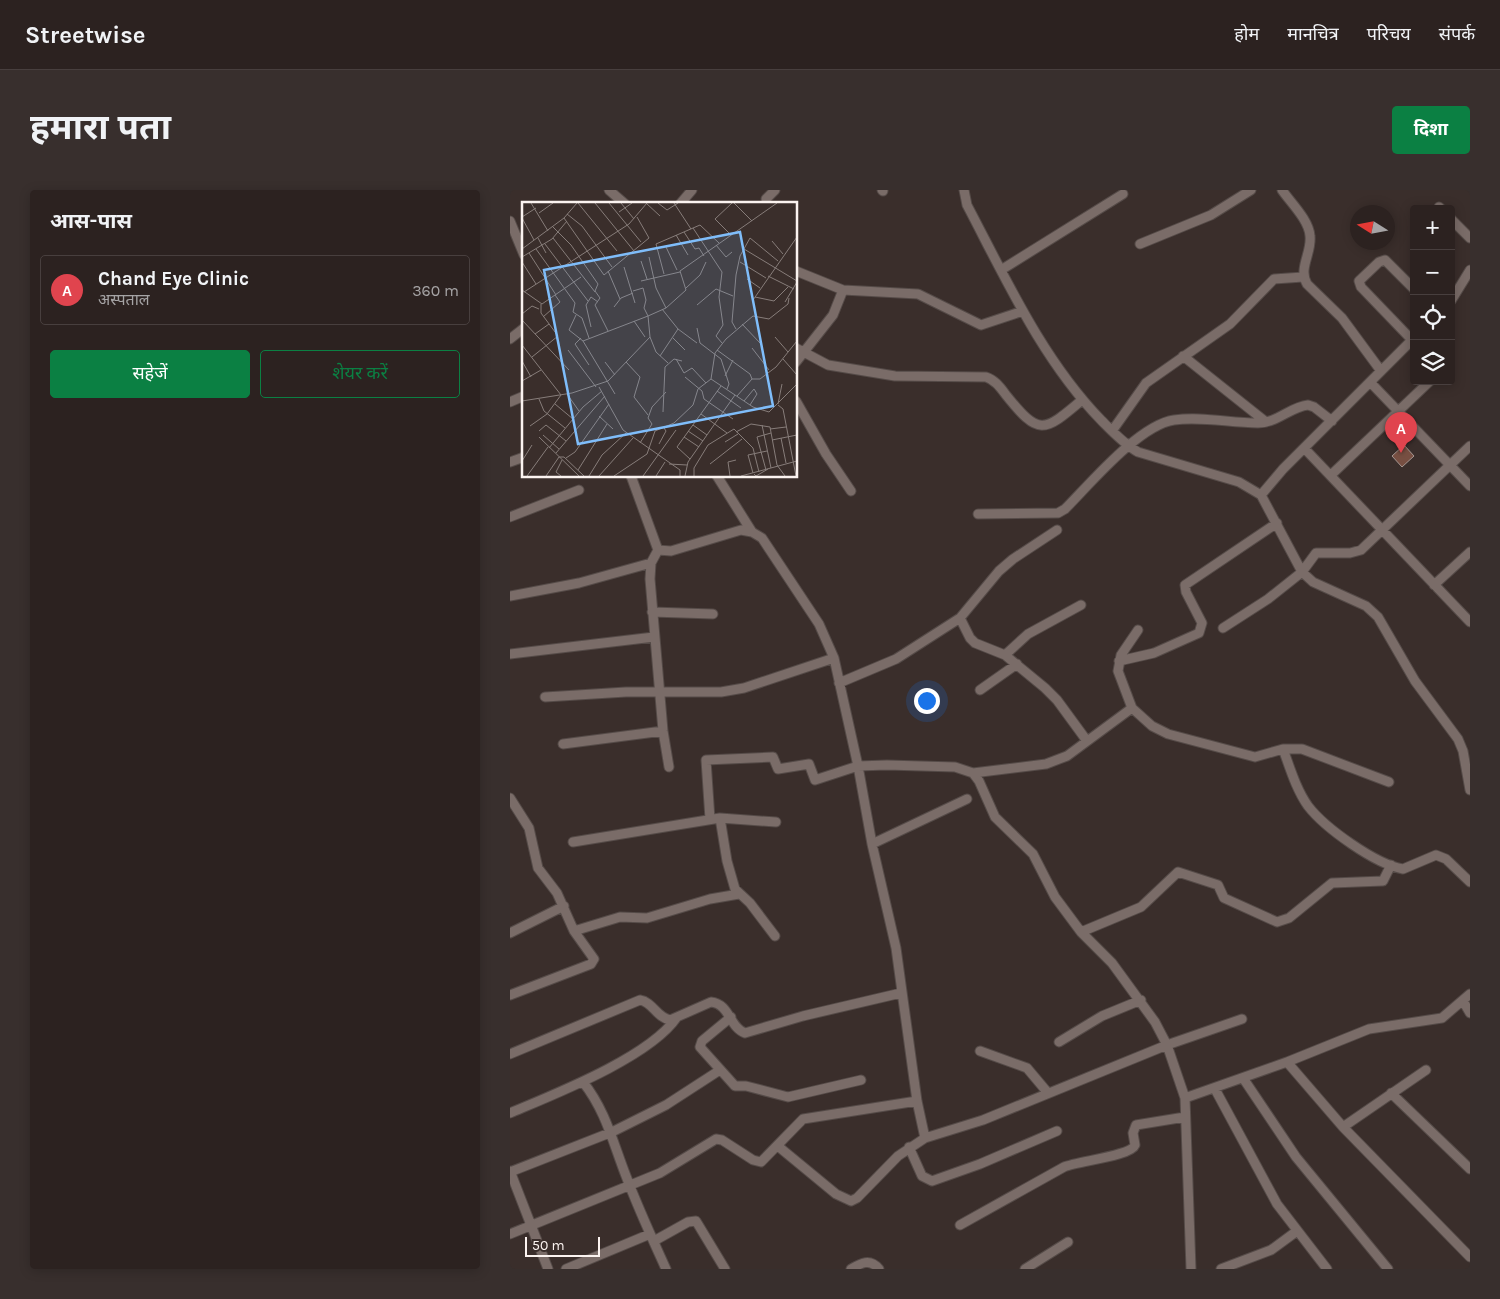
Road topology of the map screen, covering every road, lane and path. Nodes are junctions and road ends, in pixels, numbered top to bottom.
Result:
1 (609, 190) edge
2 (692, 190) edge
3 (775, 190) edge
4 (964, 190) edge
5 (1251, 190) edge
6 (1282, 190) edge
7 (1123, 194) dead end
8 (766, 199) dead end
9 (623, 202) edge
10 (682, 202) edge
11 (510, 221) edge
12 (1455, 223) edge
13 (1470, 238) edge
14 (514, 240) edge
15 (1140, 244) dead end
16 (522, 252) edge
17 (1001, 270) junction
18 (1470, 270) edge
19 (798, 272) edge
20 (1303, 277) junction
21 (1410, 285) edge
22 (843, 290) junction
23 (1455, 295) edge
24 (1023, 311) junction
25 (522, 330) edge
26 (1410, 336) edge
27 (510, 339) edge
28 (1412, 340) edge
29 (801, 350) edge
30 (1182, 356) junction
31 (1381, 371) junction
32 (1370, 382) junction
33 (1425, 385) edge
34 (522, 397) edge
35 (1082, 400) junction
36 (510, 402) edge
37 (798, 404) edge
38 (1396, 411) junction
39 (1332, 421) junction
40 (1266, 422) junction
41 (1112, 431) junction
42 (1128, 446) junction
43 (1470, 446) edge
44 (1305, 449) junction
45 (522, 458) edge
46 (510, 462) edge
47 (1449, 467) junction
48 (1330, 475) junction
49 (632, 478) edge
50 (719, 478) edge
51 (1470, 486) edge
52 (579, 490) dead end
53 (850, 491) dead end
54 (1261, 496) junction
55 (978, 514) dead end
56 (510, 517) edge
57 (1277, 523) junction
58 (1057, 530) dead end
59 (1382, 531) junction
60 (752, 532) junction
61 (658, 550) junction
62 (1470, 552) edge
63 (651, 563) junction
64 (1302, 572) junction
65 (1434, 585) junction
66 (510, 596) edge
67 (1081, 605) dead end
68 (652, 612) junction
69 (713, 614) dead end
70 (960, 618) junction
71 (1470, 622) edge
72 (1223, 628) dead end
73 (1138, 630) dead end
74 (654, 637) junction
75 (510, 654) edge
76 (1005, 655) junction
77 (834, 658) junction
78 (1119, 661) junction
79 (1017, 664) junction
80 (839, 683) junction
81 (980, 690) dead end
82 (659, 691) junction
83 (545, 697) dead end
84 (1132, 708) junction
85 (663, 731) junction
86 (1087, 741) junction
87 (563, 744) dead end
88 (1283, 750) junction
89 (1467, 755) edge
90 (858, 766) junction
91 (669, 767) dead end
92 (973, 773) junction
93 (1389, 782) dead end
94 (1470, 790) edge
95 (510, 798) edge
96 (967, 799) dead end
97 (720, 818) junction
98 (710, 820) junction
99 (776, 822) dead end
100 (573, 842) dead end
101 (872, 844) junction
102 (1391, 865) junction
103 (1470, 882) edge
104 (739, 894) junction
105 (564, 906) junction
106 (574, 931) junction
107 (1081, 932) junction
108 (510, 933) edge
109 (775, 936) dead end
110 (901, 992) junction
111 (1470, 994) edge
112 (510, 995) edge
113 (1141, 1000) junction
114 (1463, 1001) junction
115 (1470, 1013) edge
116 (677, 1017) junction
117 (732, 1017) junction
118 (1242, 1019) dead end
119 (1059, 1042) dead end
120 (1167, 1045) junction
121 (980, 1051) dead end
122 (510, 1054) edge
123 (1287, 1062) junction
124 (720, 1070) junction
125 (1426, 1070) dead end
126 (1243, 1078) junction
127 (861, 1080) dead end
128 (583, 1082) junction
129 (1214, 1089) junction
130 (1048, 1092) junction
131 (1391, 1093) junction
132 (1185, 1098) junction
133 (917, 1101) junction
134 (510, 1113) edge
135 (1186, 1117) junction
136 (1343, 1127) junction
137 (1057, 1131) dead end
138 (612, 1132) junction
139 (926, 1138) junction
140 (779, 1146) junction
141 (909, 1147) junction
142 (1470, 1169) edge
143 (510, 1172) edge
144 (630, 1185) junction
145 (530, 1225) junction
146 (960, 1225) dead end
147 (1297, 1230) junction
148 (510, 1234) edge
149 (652, 1238) junction
150 (1068, 1242) dead end
151 (1470, 1257) edge
152 (548, 1269) edge
153 (566, 1269) edge
154 (666, 1269) edge
155 (725, 1269) edge
156 (851, 1269) edge
157 (879, 1269) edge
158 (1024, 1269) edge
159 (1191, 1269) edge
160 (1221, 1269) edge
161 (1327, 1269) edge
162 (1388, 1269) edge

1 - 9 street
2 - 10 street
3 - 8 street
4 - 17 street
5 - 15 street
6 - 20 street
7 - 17 street
11 - 14 street
12 - 13 street
14 - 16 street
17 - 24 street
18 - 23 street
19 - 22 street
20 - 30 street
20 - 31 street
21 - 26 street
22 - 24 street
22 - 29 street
24 - 35 street
25 - 27 street
28 - 31 street
29 - 35 street
30 - 40 street
30 - 41 street
31 - 32 street
32 - 38 street
32 - 39 street
33 - 38 street
34 - 36 street
35 - 41 street
37 - 53 street
38 - 47 street
38 - 48 street
39 - 40 street
39 - 44 street
40 - 42 street
41 - 42 street
42 - 54 street
42 - 55 street
43 - 47 street
44 - 48 street
44 - 54 street
45 - 46 street
47 - 51 street
47 - 59 street
48 - 59 street
49 - 61 street
50 - 60 street
52 - 56 street
54 - 57 street
57 - 64 street
57 - 78 street
58 - 70 street
59 - 64 street
59 - 65 street
60 - 61 street
60 - 77 street
61 - 63 street
62 - 65 street
63 - 66 street
63 - 68 street
64 - 72 street
64 - 89 street
65 - 71 street
67 - 76 street
68 - 69 street
68 - 74 street
70 - 76 street
70 - 80 street
73 - 78 street
74 - 75 street
74 - 82 street
76 - 79 street
77 - 80 street
77 - 82 street
78 - 84 street
79 - 81 street
79 - 86 street
80 - 90 street
82 - 83 street
82 - 85 street
84 - 86 street
84 - 88 street
85 - 87 street
85 - 91 street
86 - 92 street
88 - 93 street
88 - 102 street
89 - 94 street
90 - 92 street
90 - 98 street
90 - 101 street
92 - 107 street
95 - 105 street
96 - 101 street
97 - 98 street
97 - 99 street
97 - 104 street
98 - 100 street
101 - 110 street
102 - 103 street
102 - 107 street
104 - 106 street
104 - 109 street
105 - 106 street
105 - 108 street
106 - 112 street
107 - 113 street
110 - 117 street
110 - 133 street
111 - 114 street
113 - 119 street
113 - 120 street
114 - 115 street
114 - 123 street
116 - 117 street
116 - 122 street
116 - 128 street
117 - 124 street
118 - 120 street
120 - 130 street
120 - 132 street
121 - 130 street
123 - 126 street
123 - 136 street
124 - 127 street
124 - 138 street
125 - 131 street
126 - 129 street
126 - 162 street
128 - 134 street
128 - 138 street
129 - 132 street
129 - 147 street
130 - 139 street
131 - 136 street
131 - 142 street
132 - 135 street
133 - 139 street
133 - 140 street
135 - 146 street
135 - 159 street
136 - 151 street
137 - 141 street
138 - 143 street
138 - 144 street
139 - 141 street
140 - 141 street
140 - 144 street
143 - 145 street
144 - 145 street
144 - 149 street
145 - 148 street
145 - 152 street
147 - 160 street
147 - 161 street
149 - 153 street
149 - 154 street
149 - 155 street
150 - 158 street
156 - 157 street

